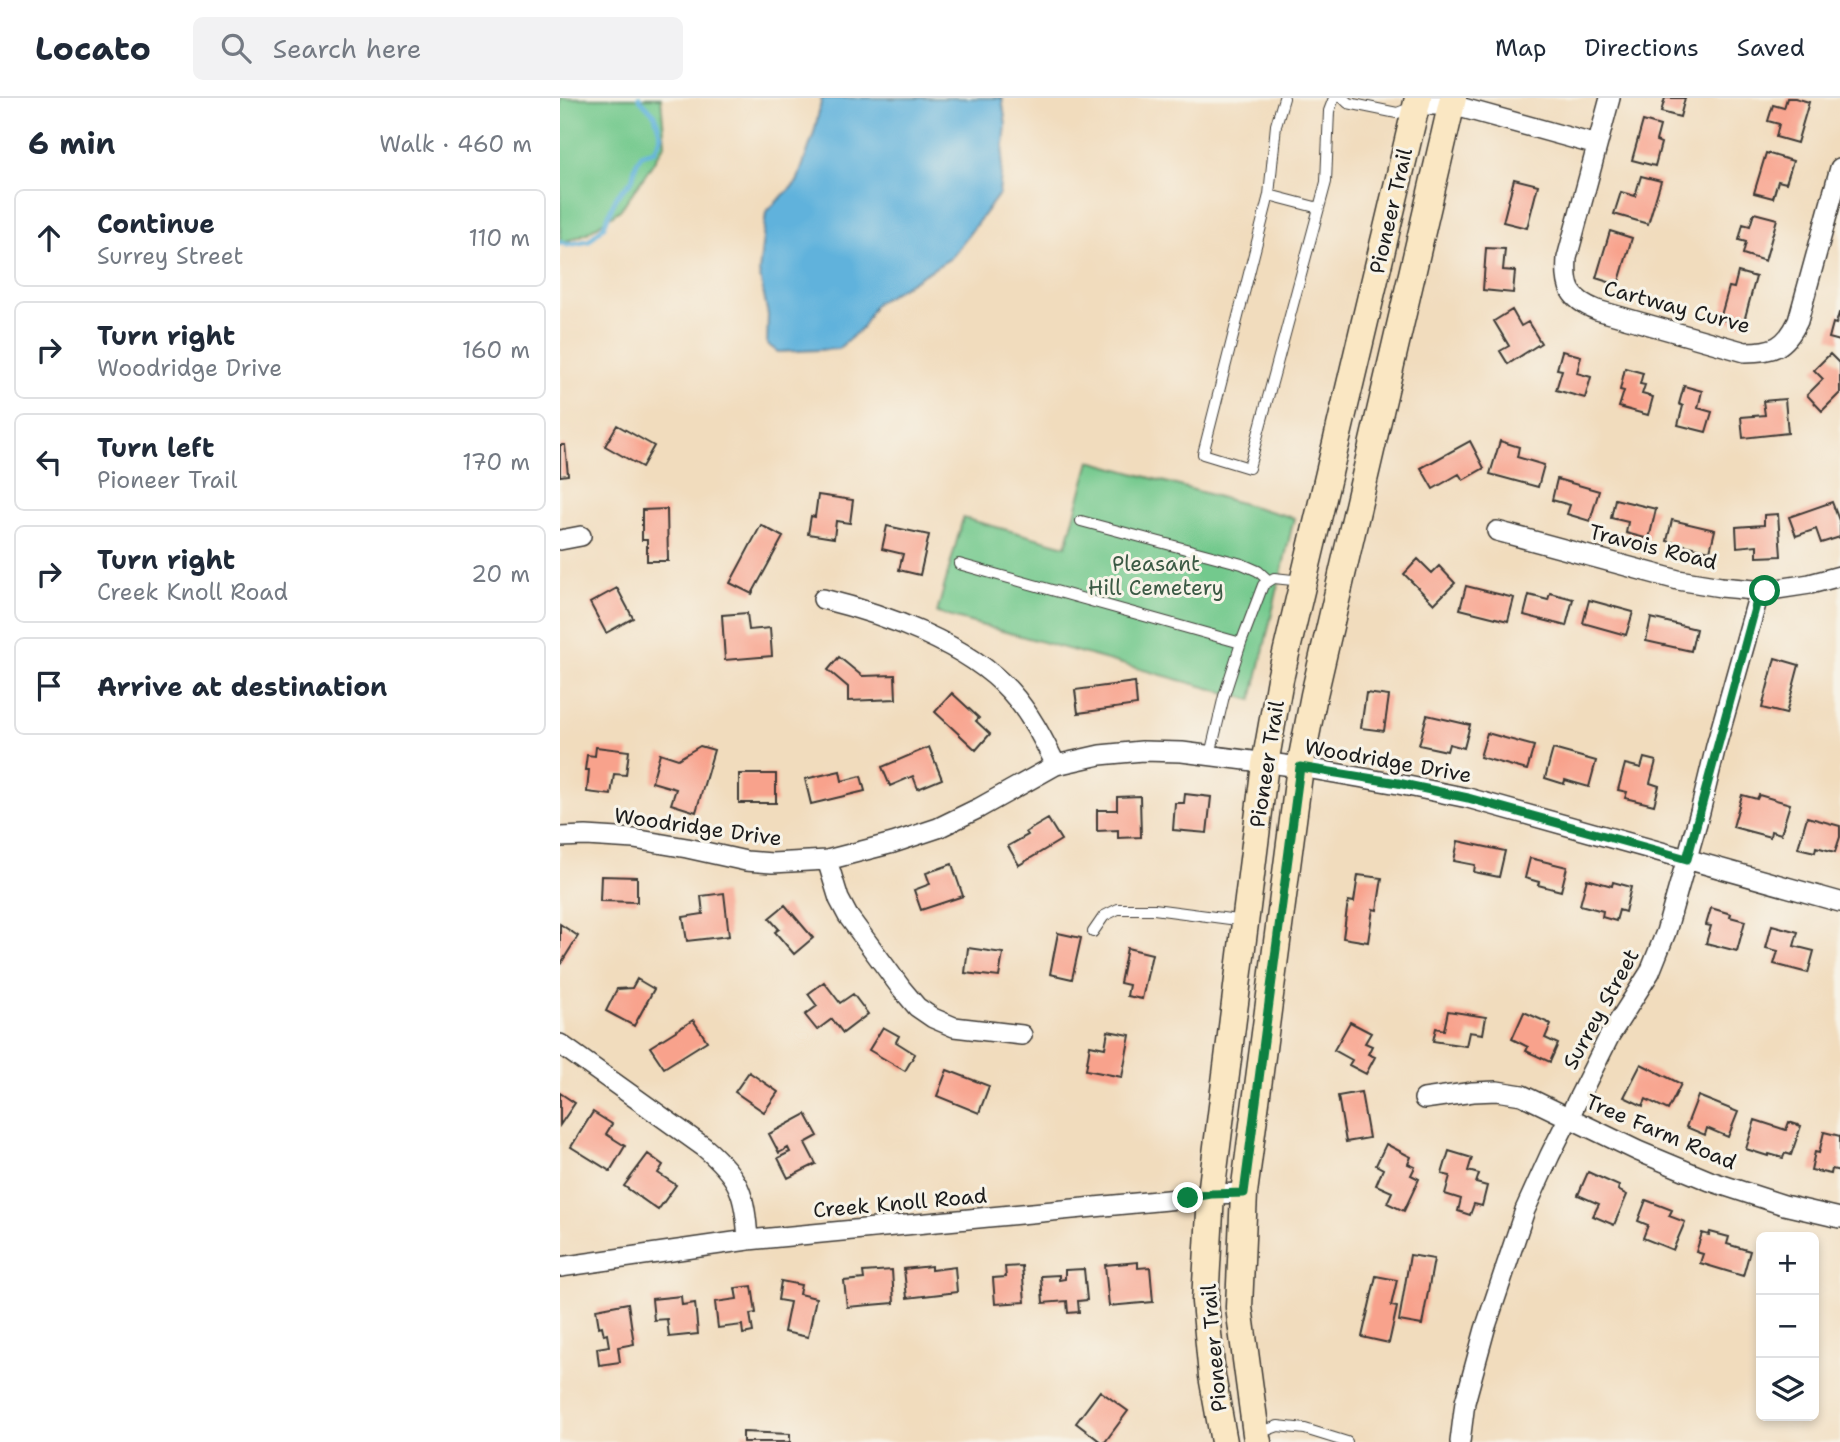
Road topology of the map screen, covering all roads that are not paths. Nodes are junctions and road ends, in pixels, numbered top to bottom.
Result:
1 (1284, 98) edge
2 (1334, 98) edge
3 (1343, 98) edge
4 (1610, 98) edge
5 (1415, 100) edge
6 (1453, 102) edge
7 (1597, 145) junction
8 (1840, 169) edge
9 (1269, 195) junction
10 (1319, 208) junction
11 (1081, 520) dead end
12 (1497, 531) dead end
13 (581, 536) dead end
14 (560, 540) edge
15 (959, 564) dead end
16 (1840, 576) edge
17 (1269, 581) junction
18 (1303, 581) junction
19 (1760, 590) junction
20 (823, 599) dead end
21 (1241, 643) junction
22 (1210, 755) junction
23 (1265, 764) junction
24 (1056, 765) junction
25 (1300, 767) junction
26 (560, 837) edge
27 (1687, 859) junction
28 (827, 860) junction
29 (1840, 902) edge
30 (1245, 921) junction
31 (1093, 932) dead end
32 (1023, 1035) dead end
33 (560, 1044) edge
34 (1424, 1099) dead end
35 (1569, 1117) junction
36 (1244, 1193) junction
37 (1211, 1194) junction
38 (1840, 1218) edge
39 (748, 1240) junction
40 (560, 1266) edge
41 (1257, 1438) edge
42 (1224, 1442) edge
43 (1230, 1442) edge
44 (1347, 1442) edge
45 (1460, 1442) edge

1 - 9 lane
2 - 10 lane
3 - 5 lane
4 - 7 street, Cartway Curve
5 - 6 street
5 - 18 main road, Pioneer Trail
6 - 7 street
6 - 25 main road, Pioneer Trail
7 - 8 street, Cartway Curve
9 - 10 lane
9 - 10 lane
11 - 17 lane
12 - 19 street, Travois Road
13 - 14 street
15 - 21 lane
16 - 19 street, Travois Road
17 - 18 lane
17 - 21 lane
18 - 23 main road, Pioneer Trail
19 - 27 street, Surrey Street
20 - 24 street
21 - 22 lane
22 - 23 street, Woodridge Drive
22 - 24 street, Woodridge Drive
23 - 25 street, Woodridge Drive
23 - 30 main road, Pioneer Trail
24 - 28 street, Woodridge Drive
25 - 27 street, Woodridge Drive
25 - 36 main road, Pioneer Trail
26 - 28 street, Woodridge Drive
27 - 29 street, Woodridge Drive
27 - 35 street, Surrey Street
28 - 32 street
30 - 31 lane
30 - 37 main road, Pioneer Trail
33 - 39 street
34 - 35 street, Tree Farm Road
35 - 38 street, Tree Farm Road
35 - 45 street, Surrey Street
36 - 37 street, Creek Knoll Road
36 - 41 main road, Pioneer Trail
37 - 39 street, Creek Knoll Road
37 - 42 main road, Pioneer Trail
39 - 40 street, Creek Knoll Road
41 - 43 street, Pioneer Trail
41 - 44 lane

